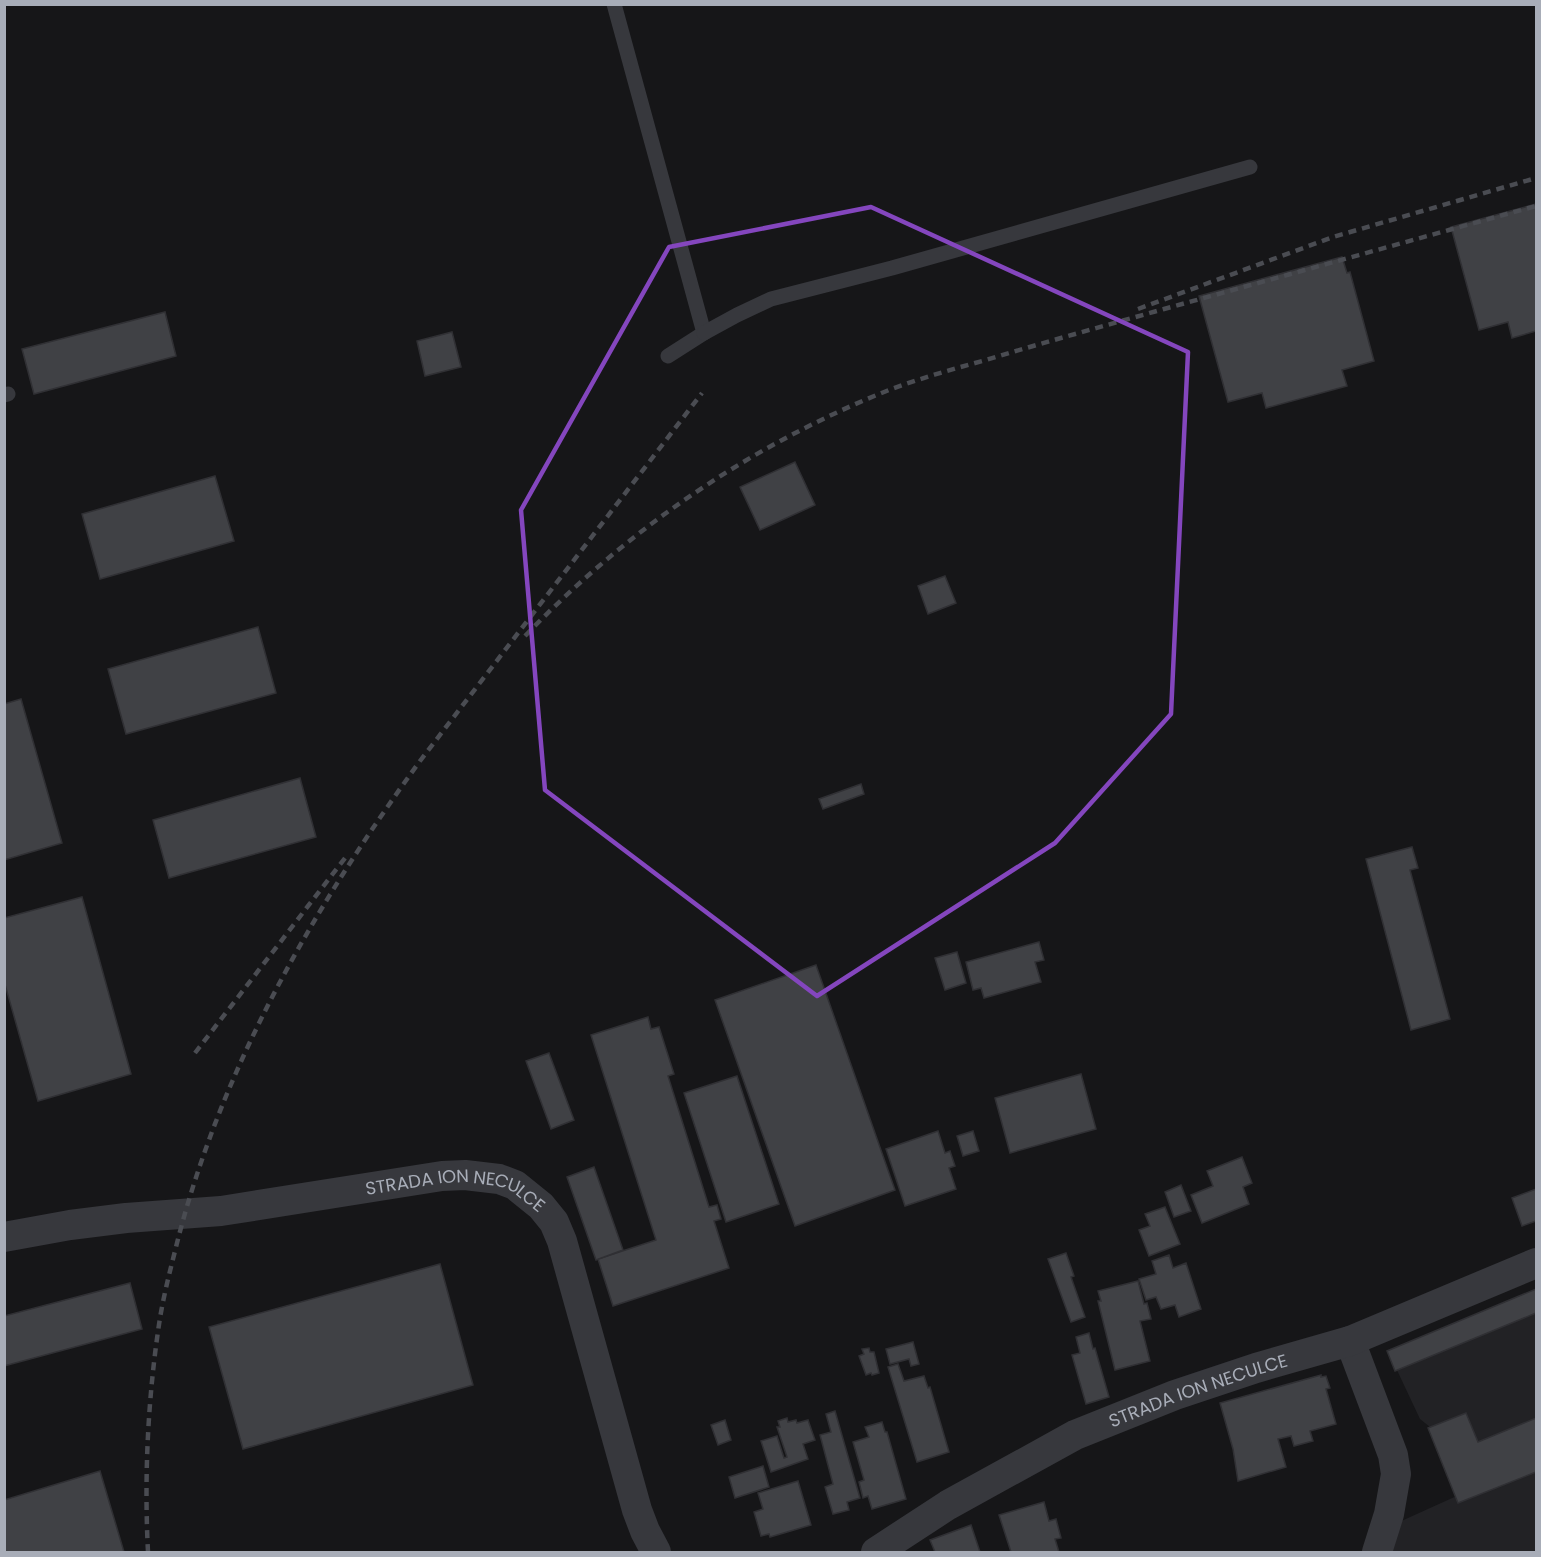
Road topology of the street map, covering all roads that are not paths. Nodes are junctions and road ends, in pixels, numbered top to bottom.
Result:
1 (614, 4) edge
2 (1250, 167) dead end
3 (704, 333) junction
4 (668, 357) dead end
5 (4, 1237) edge
6 (1536, 1263) edge
7 (1350, 1341) junction
8 (656, 1552) edge
9 (876, 1552) edge
10 (1377, 1552) edge

1 - 3 lane
2 - 3 lane
3 - 4 lane
5 - 8 street, STRADA ION NECULCE
6 - 7 street, STRADA ION NECULCE
7 - 9 street, STRADA ION NECULCE
7 - 10 street

